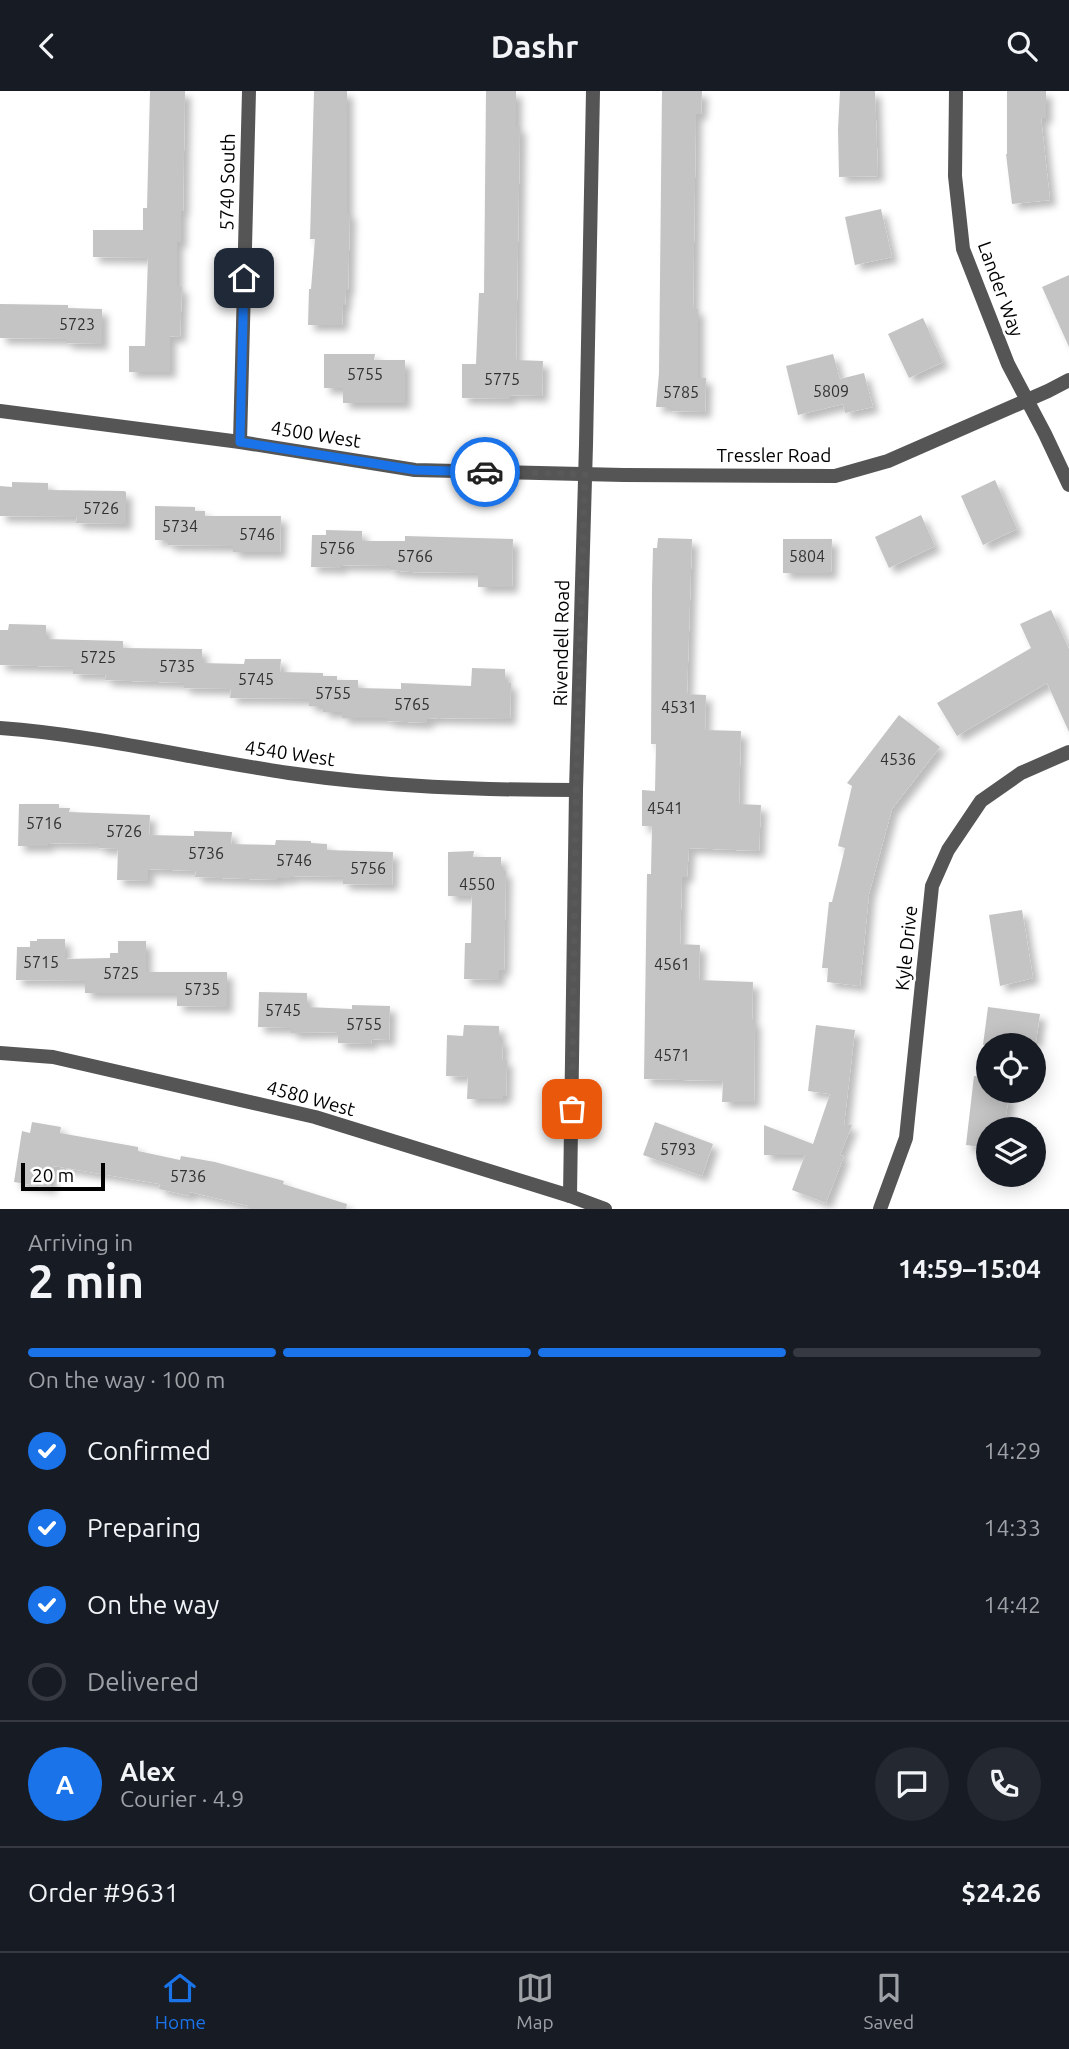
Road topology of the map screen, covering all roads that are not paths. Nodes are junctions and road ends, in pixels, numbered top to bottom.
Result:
1 (249, 91) edge
2 (593, 91) edge
3 (956, 91) edge
4 (1069, 380) edge
5 (1027, 400) junction
6 (0, 411) edge
7 (240, 442) junction
8 (585, 474) junction
9 (1069, 485) edge
10 (0, 728) edge
11 (1069, 753) edge
12 (576, 790) junction
13 (0, 1053) edge
14 (570, 1196) junction
15 (605, 1209) edge
16 (880, 1209) edge

1 - 7 street, 5740 South
2 - 8 street, Rivendell Road
3 - 5 street, Lander Way
4 - 5 street, Tressler Road
5 - 8 street, Tressler Road
5 - 9 street, Lander Way
6 - 7 street, 4500 West
7 - 8 street, 4500 West
8 - 12 street, Rivendell Road
10 - 12 street, 4540 West
11 - 16 street, Kyle Drive
12 - 14 street, Rivendell Road
13 - 14 street, 4580 West
14 - 15 street, 4580 West

